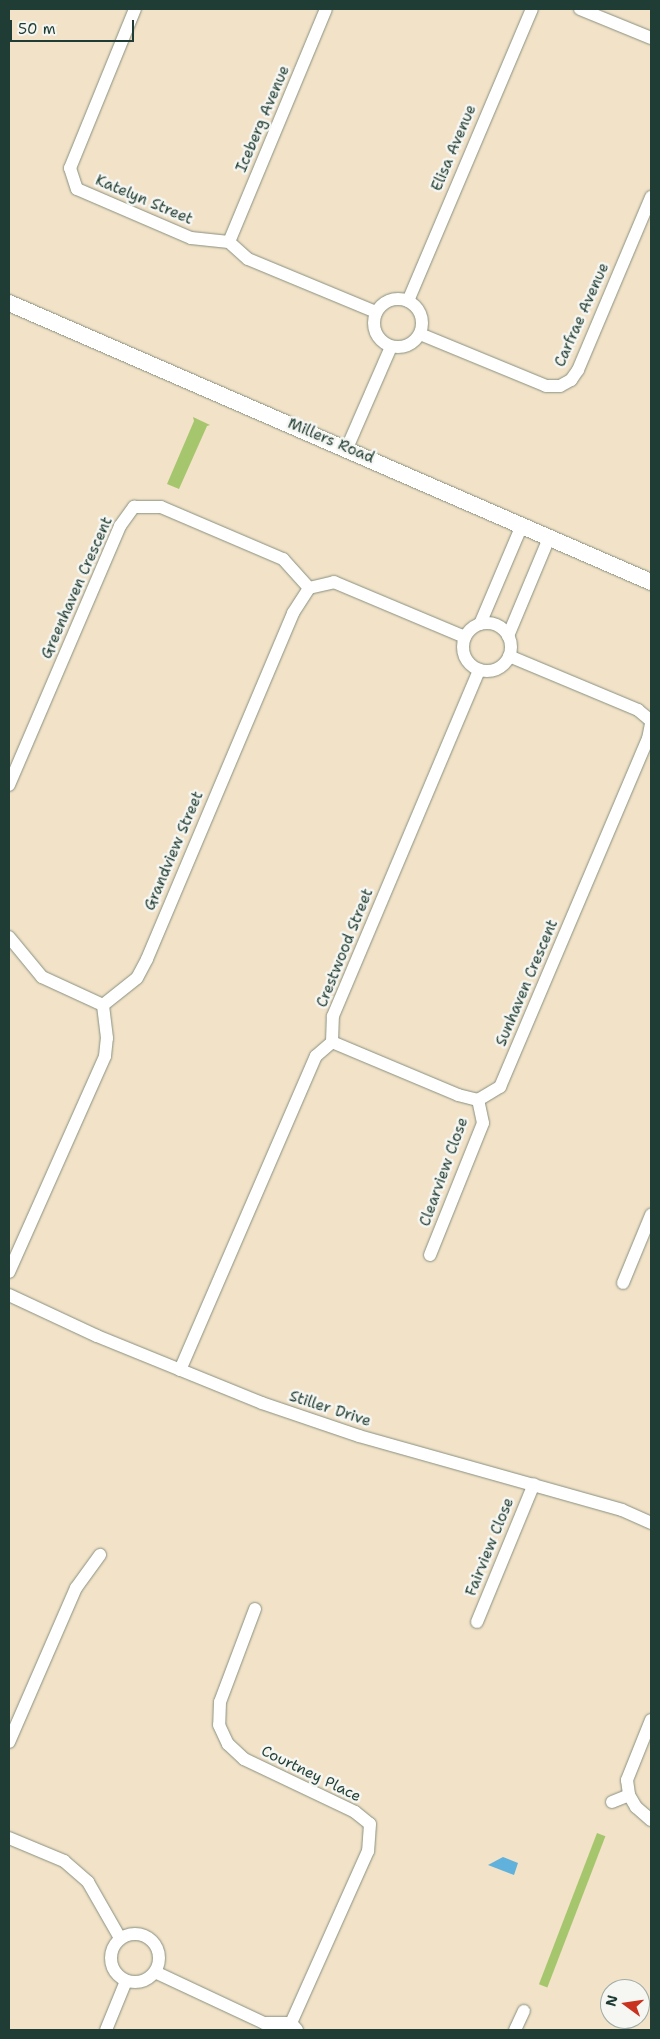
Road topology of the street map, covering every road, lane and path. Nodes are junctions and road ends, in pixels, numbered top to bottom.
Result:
1 (134, 9) edge
2 (326, 9) edge
3 (532, 9) edge
4 (580, 9) edge
5 (651, 38) edge
6 (651, 197) edge
7 (229, 242) junction
8 (408, 301) junction
9 (9, 303) edge
10 (376, 312) junction
11 (420, 334) junction
12 (391, 346) junction
13 (347, 448) junction
14 (522, 525) junction
15 (549, 538) junction
16 (651, 582) edge
17 (309, 588) junction
18 (480, 624) junction
19 (508, 636) junction
20 (465, 637) junction
21 (509, 656) junction
22 (479, 670) junction
23 (651, 722) edge
24 (9, 785) edge
25 (9, 938) edge
26 (102, 1005) junction
27 (332, 1042) junction
28 (478, 1100) junction
29 (651, 1215) edge
30 (430, 1255) dead end
31 (9, 1272) edge
32 (623, 1283) dead end
33 (9, 1295) edge
34 (180, 1370) junction
35 (534, 1484) junction
36 (651, 1523) edge
37 (100, 1555) dead end
38 (256, 1609) dead end
39 (477, 1622) dead end
40 (651, 1720) edge
41 (9, 1742) edge
42 (629, 1795) junction
43 (612, 1802) dead end
44 (651, 1820) edge
45 (9, 1838) edge
46 (120, 1938) junction
47 (155, 1972) junction
48 (126, 1981) junction
49 (524, 2011) dead end
50 (294, 2027) edge
51 (106, 2030) edge
52 (515, 2030) edge

1 - 7 street, Katelyn Street
2 - 7 street, Iceberg Avenue
3 - 8 street, Elisa Avenue
4 - 5 street
6 - 11 street, Carfrae Avenue
7 - 10 street
8 - 10 street
8 - 11 street
9 - 13 street, Millers Road
10 - 12 street
11 - 12 street
12 - 13 street
13 - 14 street, Millers Road
14 - 15 street, Millers Road
14 - 18 street
15 - 16 street, Millers Road
15 - 19 street
17 - 20 street
17 - 24 street, Greenhaven Crescent
17 - 26 street, Grandview Street
18 - 19 street
18 - 20 street
19 - 21 street
20 - 22 street
21 - 22 street
21 - 23 street, Sunhaven Crescent
22 - 27 street, Crestwood Street
23 - 28 street, Sunhaven Crescent
25 - 26 street
26 - 31 street
27 - 28 street
27 - 34 street
28 - 30 street, Clearview Close
29 - 32 street
33 - 34 street, Stiller Drive
34 - 35 street, Stiller Drive
35 - 36 street, Stiller Drive
35 - 39 street, Fairview Close
37 - 41 street
38 - 50 street, Courtney Place
40 - 42 street
42 - 43 street
42 - 44 street
45 - 46 street
46 - 47 street
46 - 48 street
47 - 48 street
47 - 50 street
48 - 51 street
49 - 52 street

